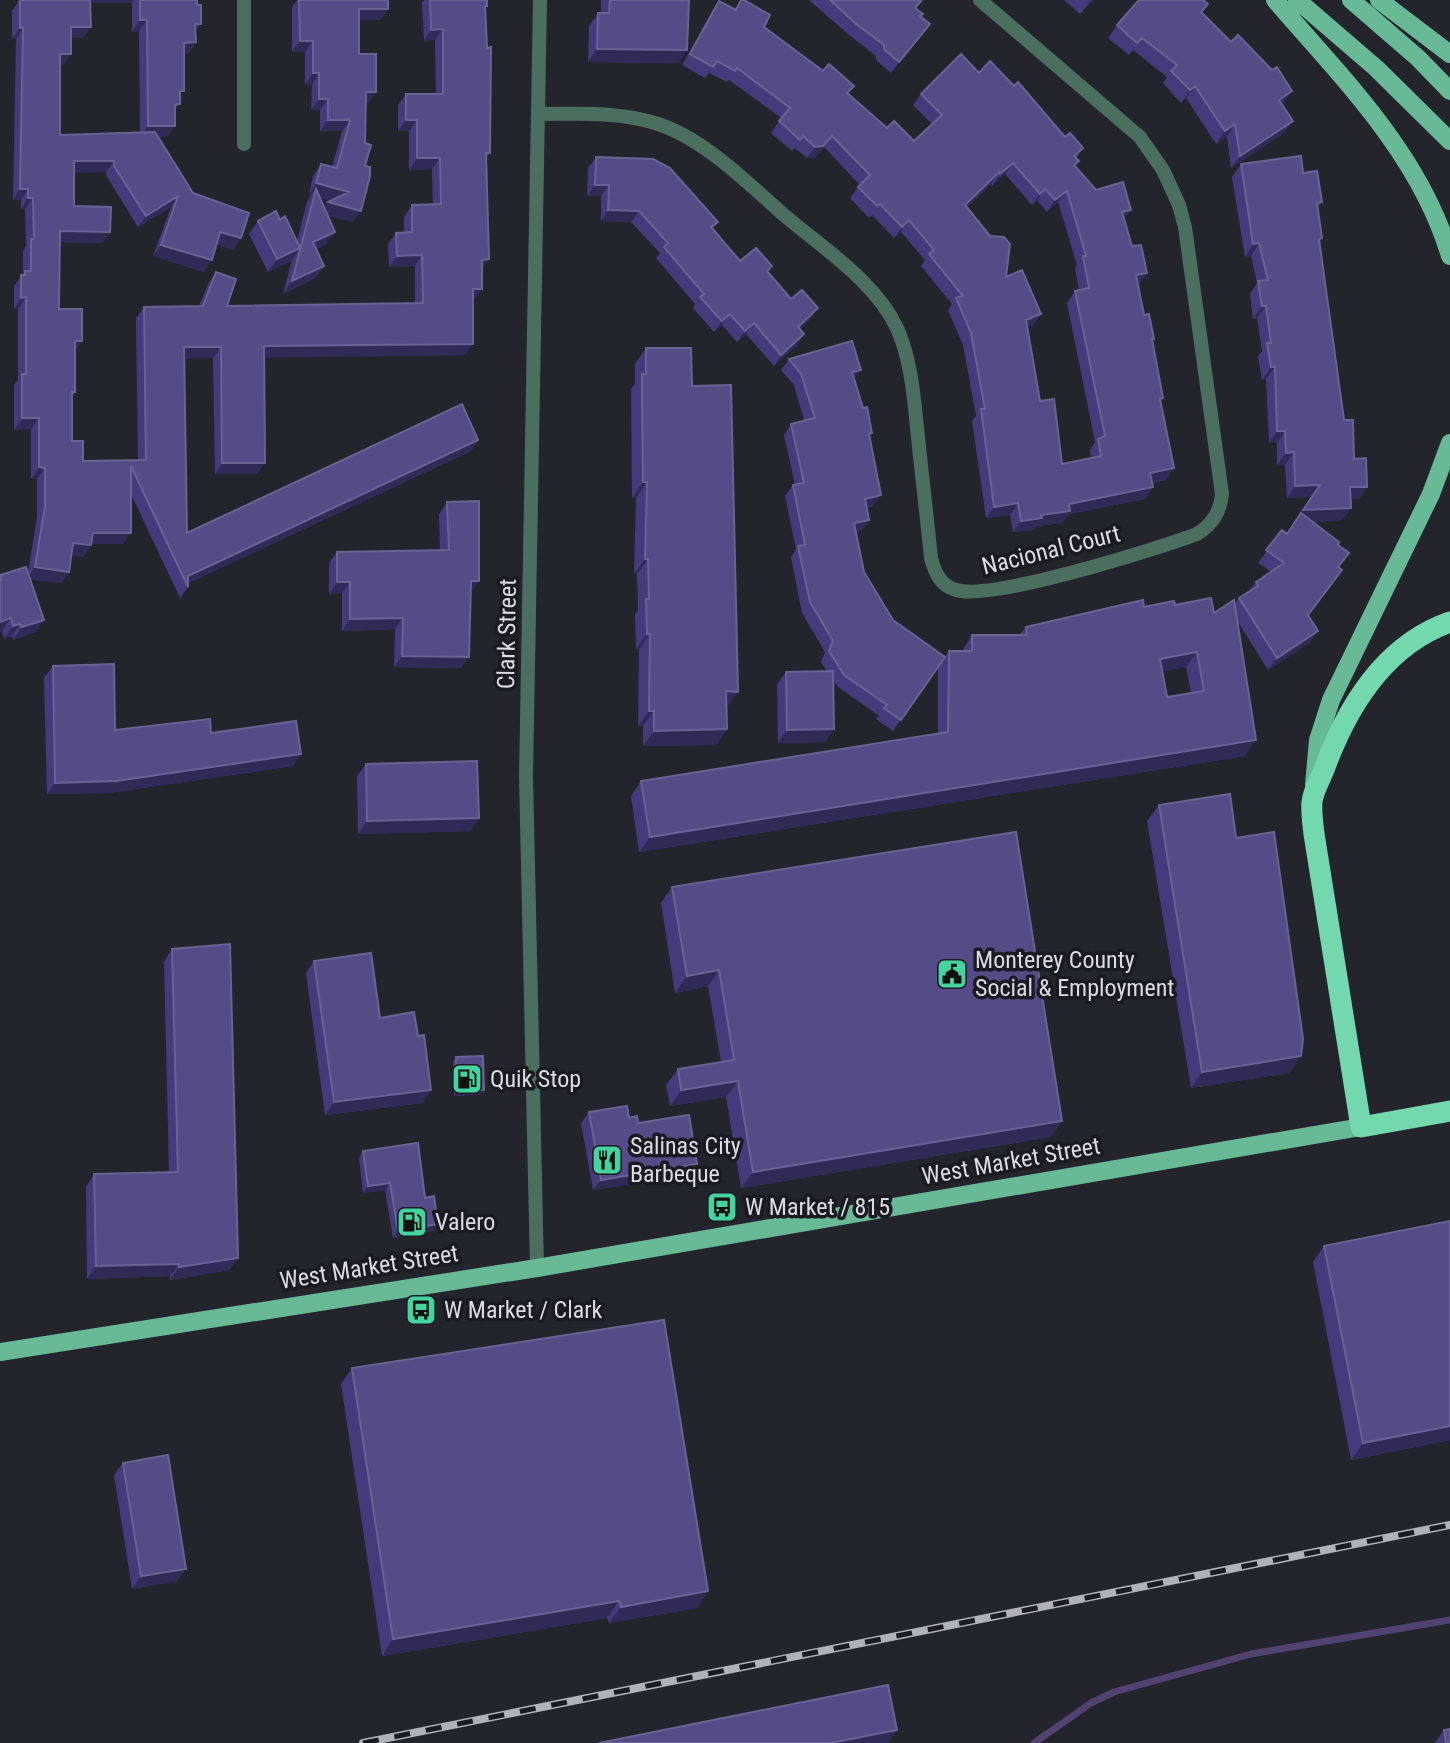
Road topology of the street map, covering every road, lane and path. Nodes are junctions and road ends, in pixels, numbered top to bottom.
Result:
1 (244, 0) edge
2 (540, 0) edge
3 (980, 0) edge
4 (1275, 0) edge
5 (1297, 0) edge
6 (1351, 0) edge
7 (1379, 0) edge
8 (1450, 54) edge
9 (1450, 91) edge
10 (538, 114) junction
11 (1450, 141) edge
12 (244, 144) dead end
13 (1450, 256) edge
14 (1450, 443) edge
15 (1450, 622) edge
16 (1312, 801) junction
17 (1450, 1111) edge
18 (1362, 1127) junction
19 (537, 1268) junction
20 (0, 1352) edge

1 - 12 street
2 - 10 street, Clark Street
3 - 10 street, Nacional Court
4 - 13 main road
5 - 11 main road
6 - 9 main road
7 - 8 main road
10 - 19 street, Clark Street
14 - 16 main road
15 - 16 highway
16 - 18 highway
17 - 18 highway, West Market Street
18 - 19 main road, West Market Street
19 - 20 main road, West Market Street

